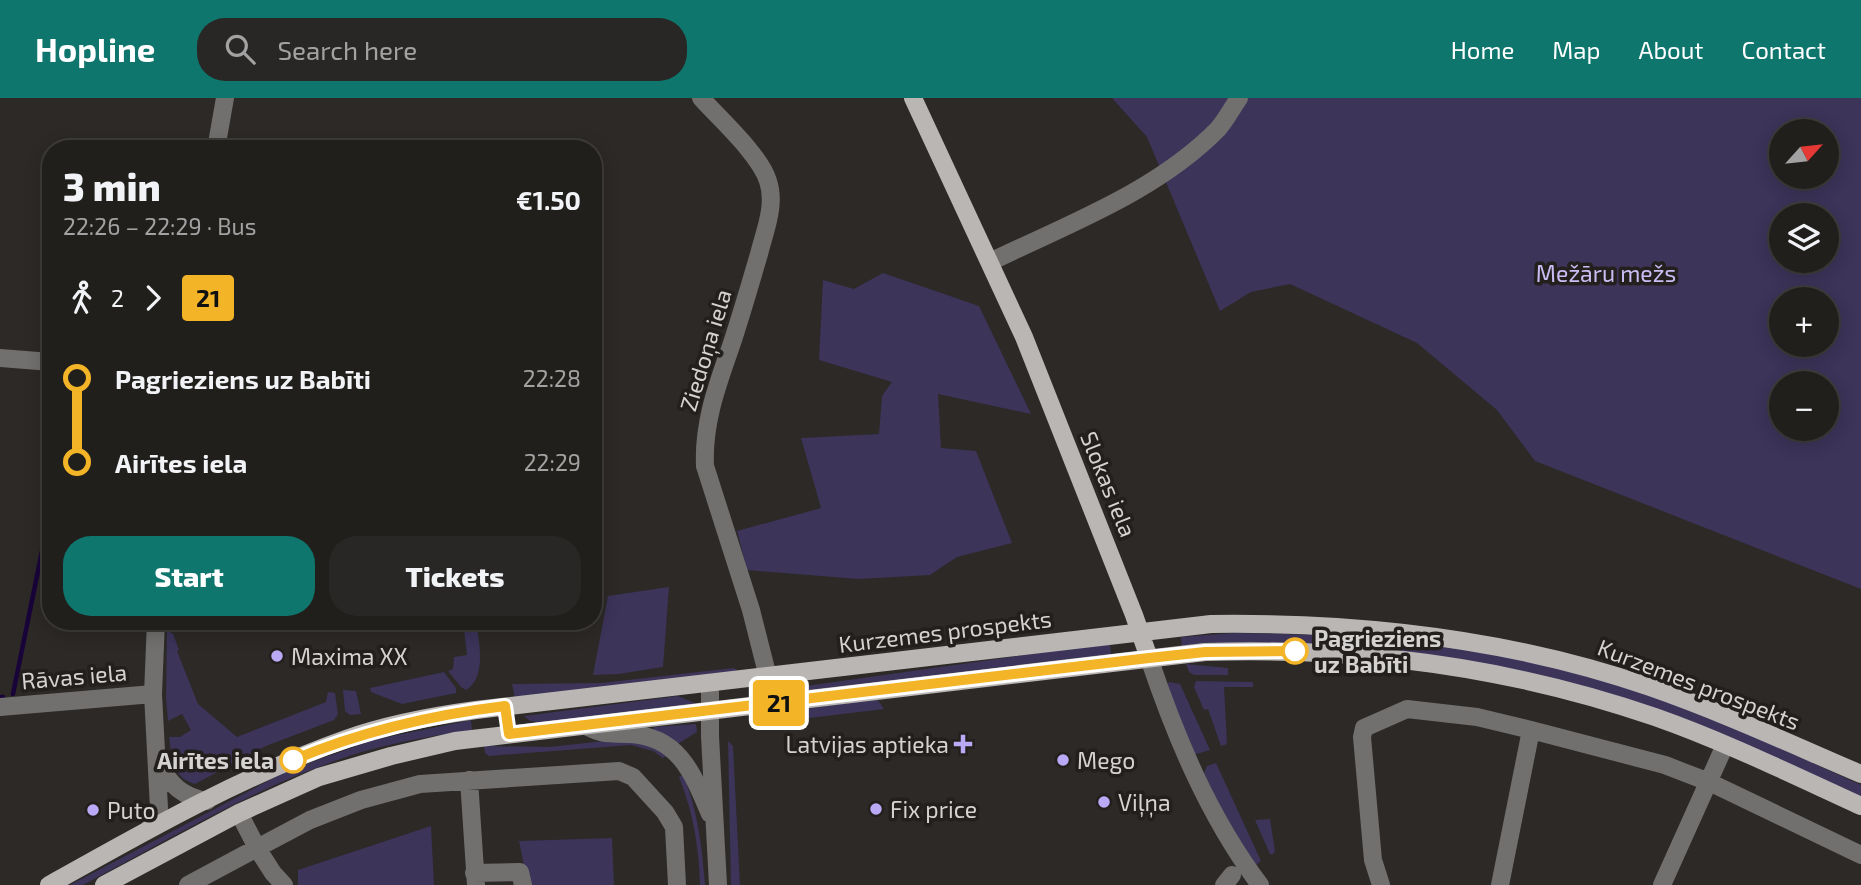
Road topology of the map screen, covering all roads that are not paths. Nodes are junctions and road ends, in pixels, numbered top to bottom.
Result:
1 (225, 98) edge
2 (701, 98) edge
3 (913, 98) edge
4 (1239, 98) edge
5 (218, 140) edge
6 (990, 262) junction
7 (0, 358) edge
8 (42, 361) edge
9 (156, 630) edge
10 (1140, 632) junction
11 (1149, 658) junction
12 (768, 677) junction
13 (710, 684) junction
14 (153, 694) junction
15 (0, 707) edge
16 (712, 711) junction
17 (586, 726) junction
18 (1531, 730) junction
19 (1725, 745) junction
20 (157, 760) junction
21 (1861, 775) edge
22 (469, 780) junction
23 (1709, 782) junction
24 (207, 801) junction
25 (1861, 806) edge
26 (239, 813) junction
27 (715, 827) junction
28 (149, 829) junction
29 (257, 848) junction
30 (1861, 855) edge
31 (475, 879) edge
32 (49, 885) edge
33 (104, 885) edge
34 (188, 885) edge
35 (285, 885) edge
36 (523, 885) edge
37 (677, 885) edge
38 (718, 885) edge
39 (1260, 885) edge
40 (1381, 885) edge
41 (1500, 885) edge
42 (1662, 885) edge

1 - 5 street
2 - 12 street, Ziedoņa iela
3 - 6 main road, Slokas iela
4 - 6 street
6 - 10 main road, Slokas iela
7 - 8 street
9 - 14 street
10 - 11 main road, Slokas iela
10 - 12 main road, Kurzemes prospekts
10 - 21 main road, Kurzemes prospekts
11 - 16 main road, Kurzemes prospekts
11 - 19 main road, Kurzemes prospekts
11 - 39 street, Slokas iela
12 - 13 main road, Kurzemes prospekts
13 - 16 street
13 - 24 main road, Kurzemes prospekts
14 - 15 street, Rāvas iela
14 - 20 street
16 - 17 main road, Kurzemes prospekts
16 - 27 street
17 - 26 main road, Kurzemes prospekts
17 - 27 street
18 - 23 street
18 - 40 street
18 - 41 street
19 - 23 street
19 - 25 main road, Kurzemes prospekts
20 - 24 street
20 - 28 street
22 - 29 street
22 - 31 street
22 - 37 street
23 - 30 street
23 - 42 street
24 - 28 main road, Kurzemes prospekts
26 - 29 street
26 - 33 main road, Kurzemes prospekts
27 - 38 street
28 - 32 main road, Kurzemes prospekts
29 - 34 street
29 - 35 street
31 - 36 street

